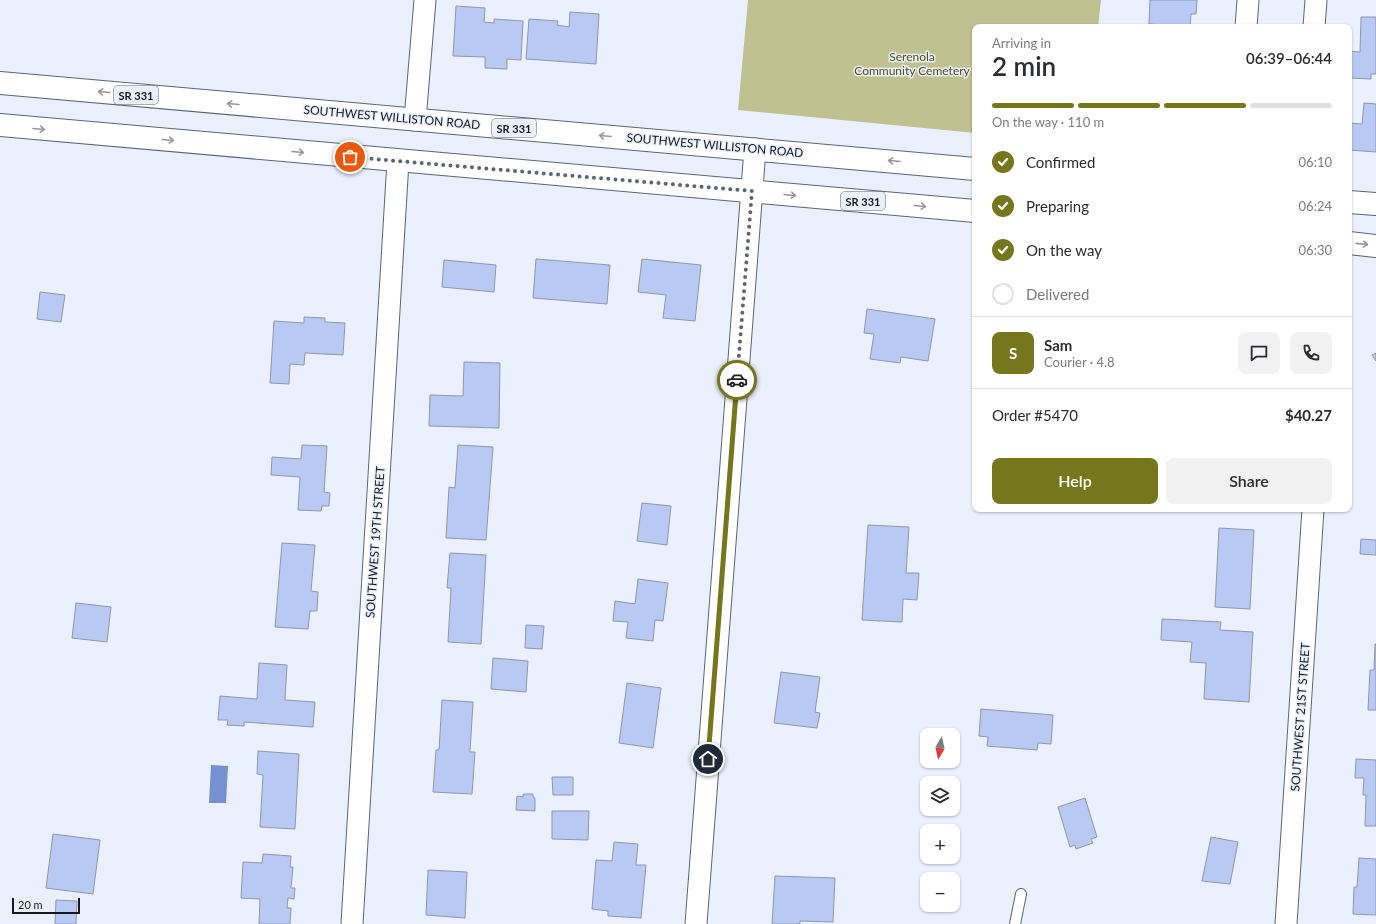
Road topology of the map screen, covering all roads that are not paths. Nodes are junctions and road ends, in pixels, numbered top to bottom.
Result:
1 (425, 0) edge
2 (1248, 0) edge
3 (1316, 0) edge
4 (1246, 24) edge
5 (1314, 24) edge
6 (0, 83) edge
7 (415, 120) junction
8 (0, 125) edge
9 (755, 149) junction
10 (398, 161) junction
11 (972, 169) edge
12 (752, 191) junction
13 (1352, 202) edge
14 (1376, 204) edge
15 (972, 211) edge
16 (1352, 243) edge
17 (1376, 246) edge
18 (1313, 512) edge
19 (1021, 894) dead end
20 (352, 924) edge
21 (696, 924) edge
22 (1014, 924) edge
23 (1286, 924) edge

1 - 7 street
2 - 4 street
3 - 5 street
7 -> 6 highway, SOUTHWEST WILLISTON ROAD / SR 331
9 -> 7 highway, SOUTHWEST WILLISTON ROAD / SR 331
8 -> 10 highway, SR 331
11 -> 9 highway, SOUTHWEST WILLISTON ROAD / SR 331
9 - 12 street
10 - 12 highway, SR 331
10 - 20 street, SOUTHWEST 19TH STREET
12 -> 15 highway, SR 331
12 - 21 street
13 - 14 highway
16 -> 17 highway
18 - 23 street, SOUTHWEST 21ST STREET
19 - 22 lane

